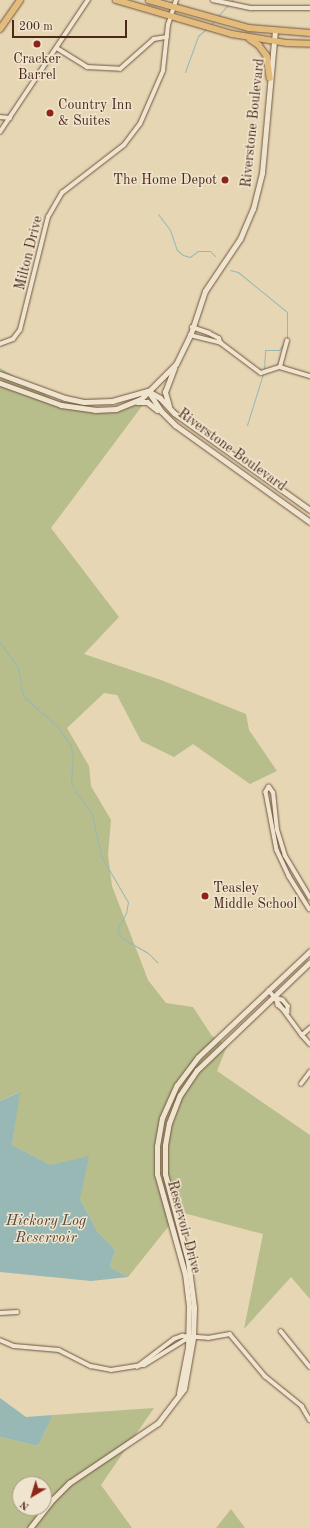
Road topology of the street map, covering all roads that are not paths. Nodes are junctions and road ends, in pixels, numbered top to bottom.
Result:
1 (20, 0) edge
2 (88, 0) edge
3 (116, 0) edge
4 (149, 0) edge
5 (176, 0) edge
6 (213, 0) edge
7 (174, 7) junction
8 (310, 8) edge
9 (171, 16) junction
10 (0, 29) edge
11 (275, 32) junction
12 (310, 33) edge
13 (167, 37) junction
14 (246, 37) junction
15 (274, 41) junction
16 (310, 44) edge
17 (57, 48) junction
18 (270, 78) junction
19 (0, 117) edge
20 (10, 118) junction
21 (0, 132) edge
22 (192, 327) junction
23 (190, 335) junction
24 (287, 341) dead end
25 (221, 343) junction
26 (0, 344) edge
27 (176, 364) junction
28 (280, 367) junction
29 (0, 374) edge
30 (310, 376) edge
31 (0, 383) edge
32 (42, 390) junction
33 (148, 391) junction
34 (39, 397) junction
35 (132, 403) junction
36 (171, 410) junction
37 (164, 415) junction
38 (310, 510) edge
39 (310, 522) edge
40 (310, 898) edge
41 (310, 908) edge
42 (310, 951) edge
43 (310, 962) edge
44 (270, 990) junction
45 (276, 997) junction
46 (288, 1012) junction
47 (310, 1028) edge
48 (302, 1035) junction
49 (310, 1044) edge
50 (310, 1072) edge
51 (301, 1084) dead end
52 (17, 1312) dead end
53 (0, 1313) edge
54 (280, 1331) dead end
55 (191, 1338) junction
56 (0, 1340) edge
57 (310, 1367) edge
58 (310, 1420) edge
59 (30, 1528) edge

1 - 10 highway
2 - 17 street
3 - 9 main road
4 - 7 main road
5 - 7 street, Milton Drive
6 - 8 street
7 - 9 street, Milton Drive
7 - 11 main road
9 - 13 street, Milton Drive
9 - 14 main road
11 - 12 main road
11 - 15 street, Riverstone Boulevard
13 - 17 street
13 - 26 street, Milton Drive
14 - 15 main road
14 - 18 main road
15 - 16 main road
15 - 18 street, Riverstone Boulevard
17 - 20 street
18 - 22 street, Riverstone Boulevard
19 - 20 street
20 - 21 street
22 - 23 street, Riverstone Boulevard
22 - 25 street
23 - 25 street
23 - 27 street, Riverstone Boulevard
24 - 28 street
25 - 28 street
27 - 33 street, Riverstone Boulevard
27 - 36 street
28 - 30 street
29 - 32 street
31 - 34 street
32 - 33 street
32 - 34 street
33 - 35 street
33 - 36 street, Riverstone Boulevard
33 - 37 street, Riverstone Boulevard
34 - 35 street
35 - 37 street
36 - 38 street, Riverstone Boulevard
37 - 39 street, Riverstone Boulevard
40 - 41 street
42 - 44 street, Reservoir Drive
43 - 45 street, Reservoir Drive
44 - 45 street
44 - 55 street, Reservoir Drive
45 - 46 street
45 - 46 street
45 - 55 street, Reservoir Drive
46 - 48 street
47 - 48 street
48 - 49 street
50 - 51 street
52 - 53 street
54 - 57 street
55 - 56 street
55 - 58 street
55 - 59 street, Reservoir Drive

